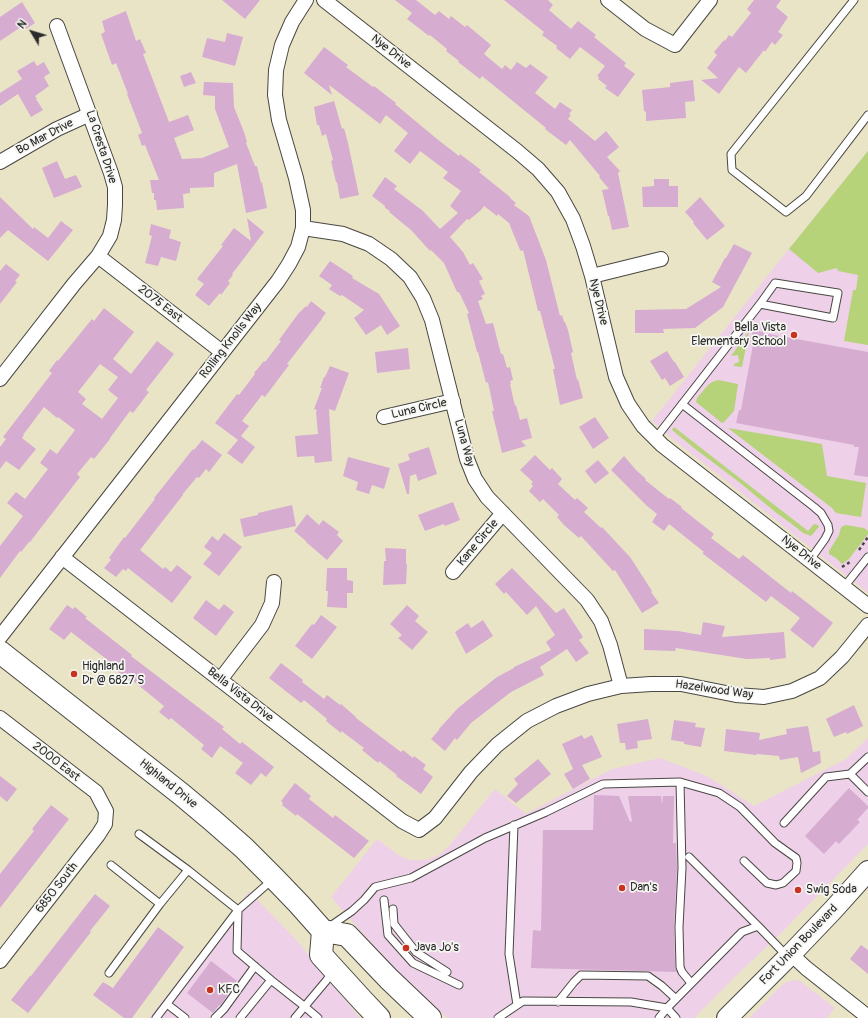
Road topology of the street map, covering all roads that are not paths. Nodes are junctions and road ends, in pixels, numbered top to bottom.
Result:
1 (306, 0) edge
2 (324, 0) edge
3 (608, 0) edge
4 (710, 0) edge
5 (854, 0) edge
6 (57, 26) dead end
7 (90, 114) junction
8 (868, 114) edge
9 (0, 162) edge
10 (303, 228) junction
11 (98, 256) junction
12 (661, 259) dead end
13 (592, 276) junction
14 (760, 304) junction
15 (222, 352) junction
16 (0, 379) edge
17 (453, 401) junction
18 (682, 404) junction
19 (384, 417) dead end
20 (655, 439) junction
21 (503, 513) junction
22 (62, 557) junction
23 (868, 557) edge
24 (810, 560) junction
25 (453, 572) dead end
26 (274, 582) dead end
27 (844, 587) junction
28 (868, 606) edge
29 (868, 625) edge
30 (0, 637) edge
31 (0, 652) edge
32 (220, 680) junction
33 (621, 686) junction
34 (0, 718) edge
35 (868, 757) edge
36 (850, 774) junction
37 (680, 782) junction
38 (868, 792) edge
39 (106, 811) joint
40 (784, 822) dead end
41 (514, 825) junction
42 (419, 830) joint
43 (139, 834) dead end
44 (689, 857) dead end
45 (744, 861) dead end
46 (111, 865) dead end
47 (188, 870) junction
48 (868, 871) edge
49 (274, 878) junction
50 (384, 900) dead end
51 (160, 904) junction
52 (393, 909) dead end
53 (238, 910) junction
54 (758, 926) junction
55 (323, 931) junction
56 (790, 956) junction
57 (0, 961) edge
58 (255, 966) junction
59 (334, 969) junction
60 (447, 972) dead end
61 (109, 973) dead end
62 (271, 980) junction
63 (692, 983) junction
64 (459, 985) dead end
65 (676, 999) junction
66 (558, 1002) junction
67 (167, 1004) junction
68 (518, 1005) junction
69 (304, 1006) junction
70 (667, 1008) junction
71 (868, 1017) edge
72 (156, 1018) edge
73 (185, 1018) edge
74 (215, 1018) edge
75 (240, 1018) edge
76 (295, 1018) edge
77 (318, 1018) edge
78 (380, 1018) edge
79 (430, 1018) edge
80 (498, 1018) edge
81 (660, 1018) edge
82 (676, 1018) edge
83 (727, 1018) edge

1 - 10 street, Rolling Knolls Way
2 - 13 street, Nye Drive
3 - 4 street
5 - 8 lane
6 - 7 street, La Cresta Drive
7 - 9 street, Bo Mar Drive
7 - 11 street, La Cresta Drive
10 - 15 street, Rolling Knolls Way
10 - 17 street, Luna Way
11 - 15 street, 2075 East
11 - 16 street, La Cresta Drive
12 - 13 street
13 - 20 street, Nye Drive
14 - 14 lane
14 - 18 lane
15 - 22 street, Rolling Knolls Way
17 - 19 street, Luna Circle
17 - 21 street, Luna Way
18 - 20 lane
18 - 24 lane
20 - 24 street, Nye Drive
21 - 25 street, Kane Circle
21 - 33 street, Luna Way
22 - 30 street, Rolling Knolls Way
22 - 32 street, Bella Vista Drive
23 - 27 lane
24 - 27 street, Nye Drive
26 - 32 street
27 - 28 street, Nye Drive
29 - 33 street, Hazelwood Way
31 - 49 main road, Highland Drive
32 - 42 street, Bella Vista Drive
33 - 42 street, Hazelwood Way
34 - 39 street, 2000 East
35 - 36 lane
36 - 38 lane
36 - 40 lane
37 - 41 lane
37 - 45 lane
37 - 63 lane
39 - 57 street, 6850 South
41 - 55 lane
41 - 68 lane
43 - 47 lane
44 - 54 lane
46 - 51 lane
47 - 51 lane
47 - 53 lane
48 - 56 main road, Fort Union Boulevard
49 - 53 lane
49 - 55 main road, Highland Drive
50 - 64 lane
51 - 61 lane
52 - 60 lane
53 - 58 lane
53 - 67 lane
54 - 56 lane
54 - 63 lane
55 - 59 main road
55 - 79 main road
56 - 71 street
56 - 83 main road, Fort Union Boulevard
58 - 62 lane
58 - 74 lane
59 - 69 lane
59 - 78 main road
62 - 69 lane
62 - 75 lane
63 - 65 lane
65 - 66 lane
65 - 70 lane
66 - 68 lane
66 - 70 lane
67 - 72 lane
67 - 73 lane
68 - 80 lane
69 - 76 lane
69 - 77 lane
70 - 81 lane
70 - 82 lane

